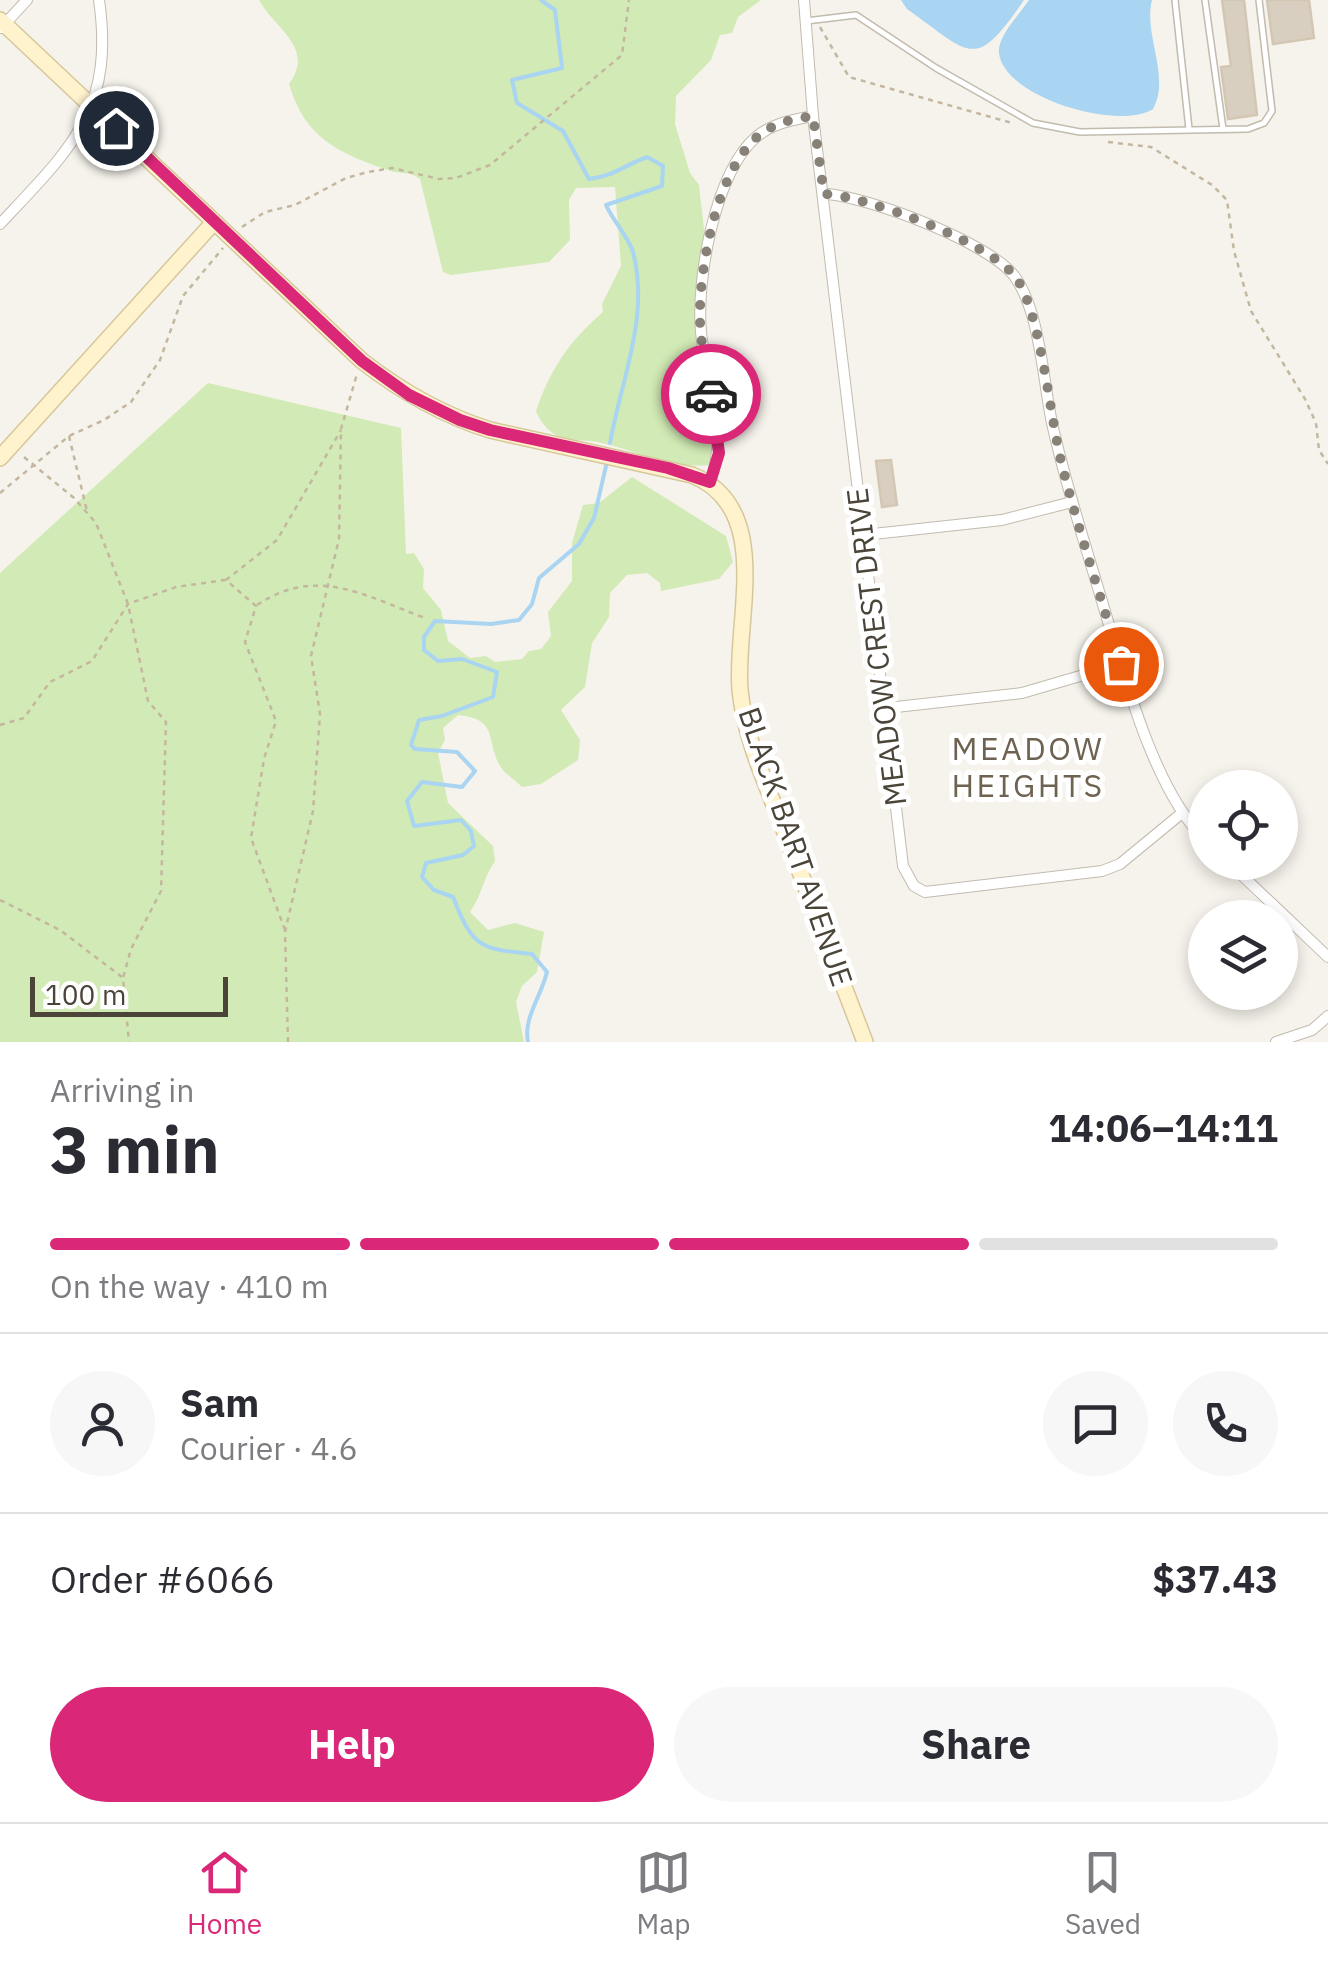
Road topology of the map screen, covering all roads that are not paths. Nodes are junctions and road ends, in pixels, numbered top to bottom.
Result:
1 (27, 0) edge
2 (99, 0) edge
3 (804, 0) edge
4 (1176, 0) edge
5 (1204, 0) edge
6 (1259, 0) edge
7 (811, 20) junction
8 (2, 24) edge
9 (92, 105) junction
10 (813, 116) junction
11 (1223, 129) junction
12 (1189, 130) junction
13 (824, 194) junction
14 (214, 222) junction
15 (0, 224) edge
16 (5, 452) edge
17 (710, 482) junction
18 (1072, 502) junction
19 (864, 535) junction
20 (1121, 664) junction
21 (886, 708) junction
22 (1182, 813) junction
23 (1188, 820) edge
24 (1247, 880) edge
25 (1328, 957) edge
26 (1328, 1016) edge
27 (865, 1042) edge
28 (1276, 1042) edge

1 - 8 street
2 - 9 street
3 - 7 street, MEADOW CREST DRIVE
4 - 12 lane
5 - 11 lane
6 - 11 lane
7 - 10 street, MEADOW CREST DRIVE
7 - 12 lane
8 - 9 street
9 - 14 street
9 - 15 street
10 - 13 street, MEADOW CREST DRIVE
10 - 17 street
11 - 12 lane
13 - 18 street
13 - 19 street, MEADOW CREST DRIVE
14 - 16 street
14 - 17 street
17 - 27 street, BLACK BART AVENUE
18 - 19 street
18 - 20 street
19 - 21 street, MEADOW CREST DRIVE
20 - 21 street
20 - 22 street
21 - 22 street, MEADOW CREST DRIVE
22 - 23 street
24 - 25 street
26 - 28 street

